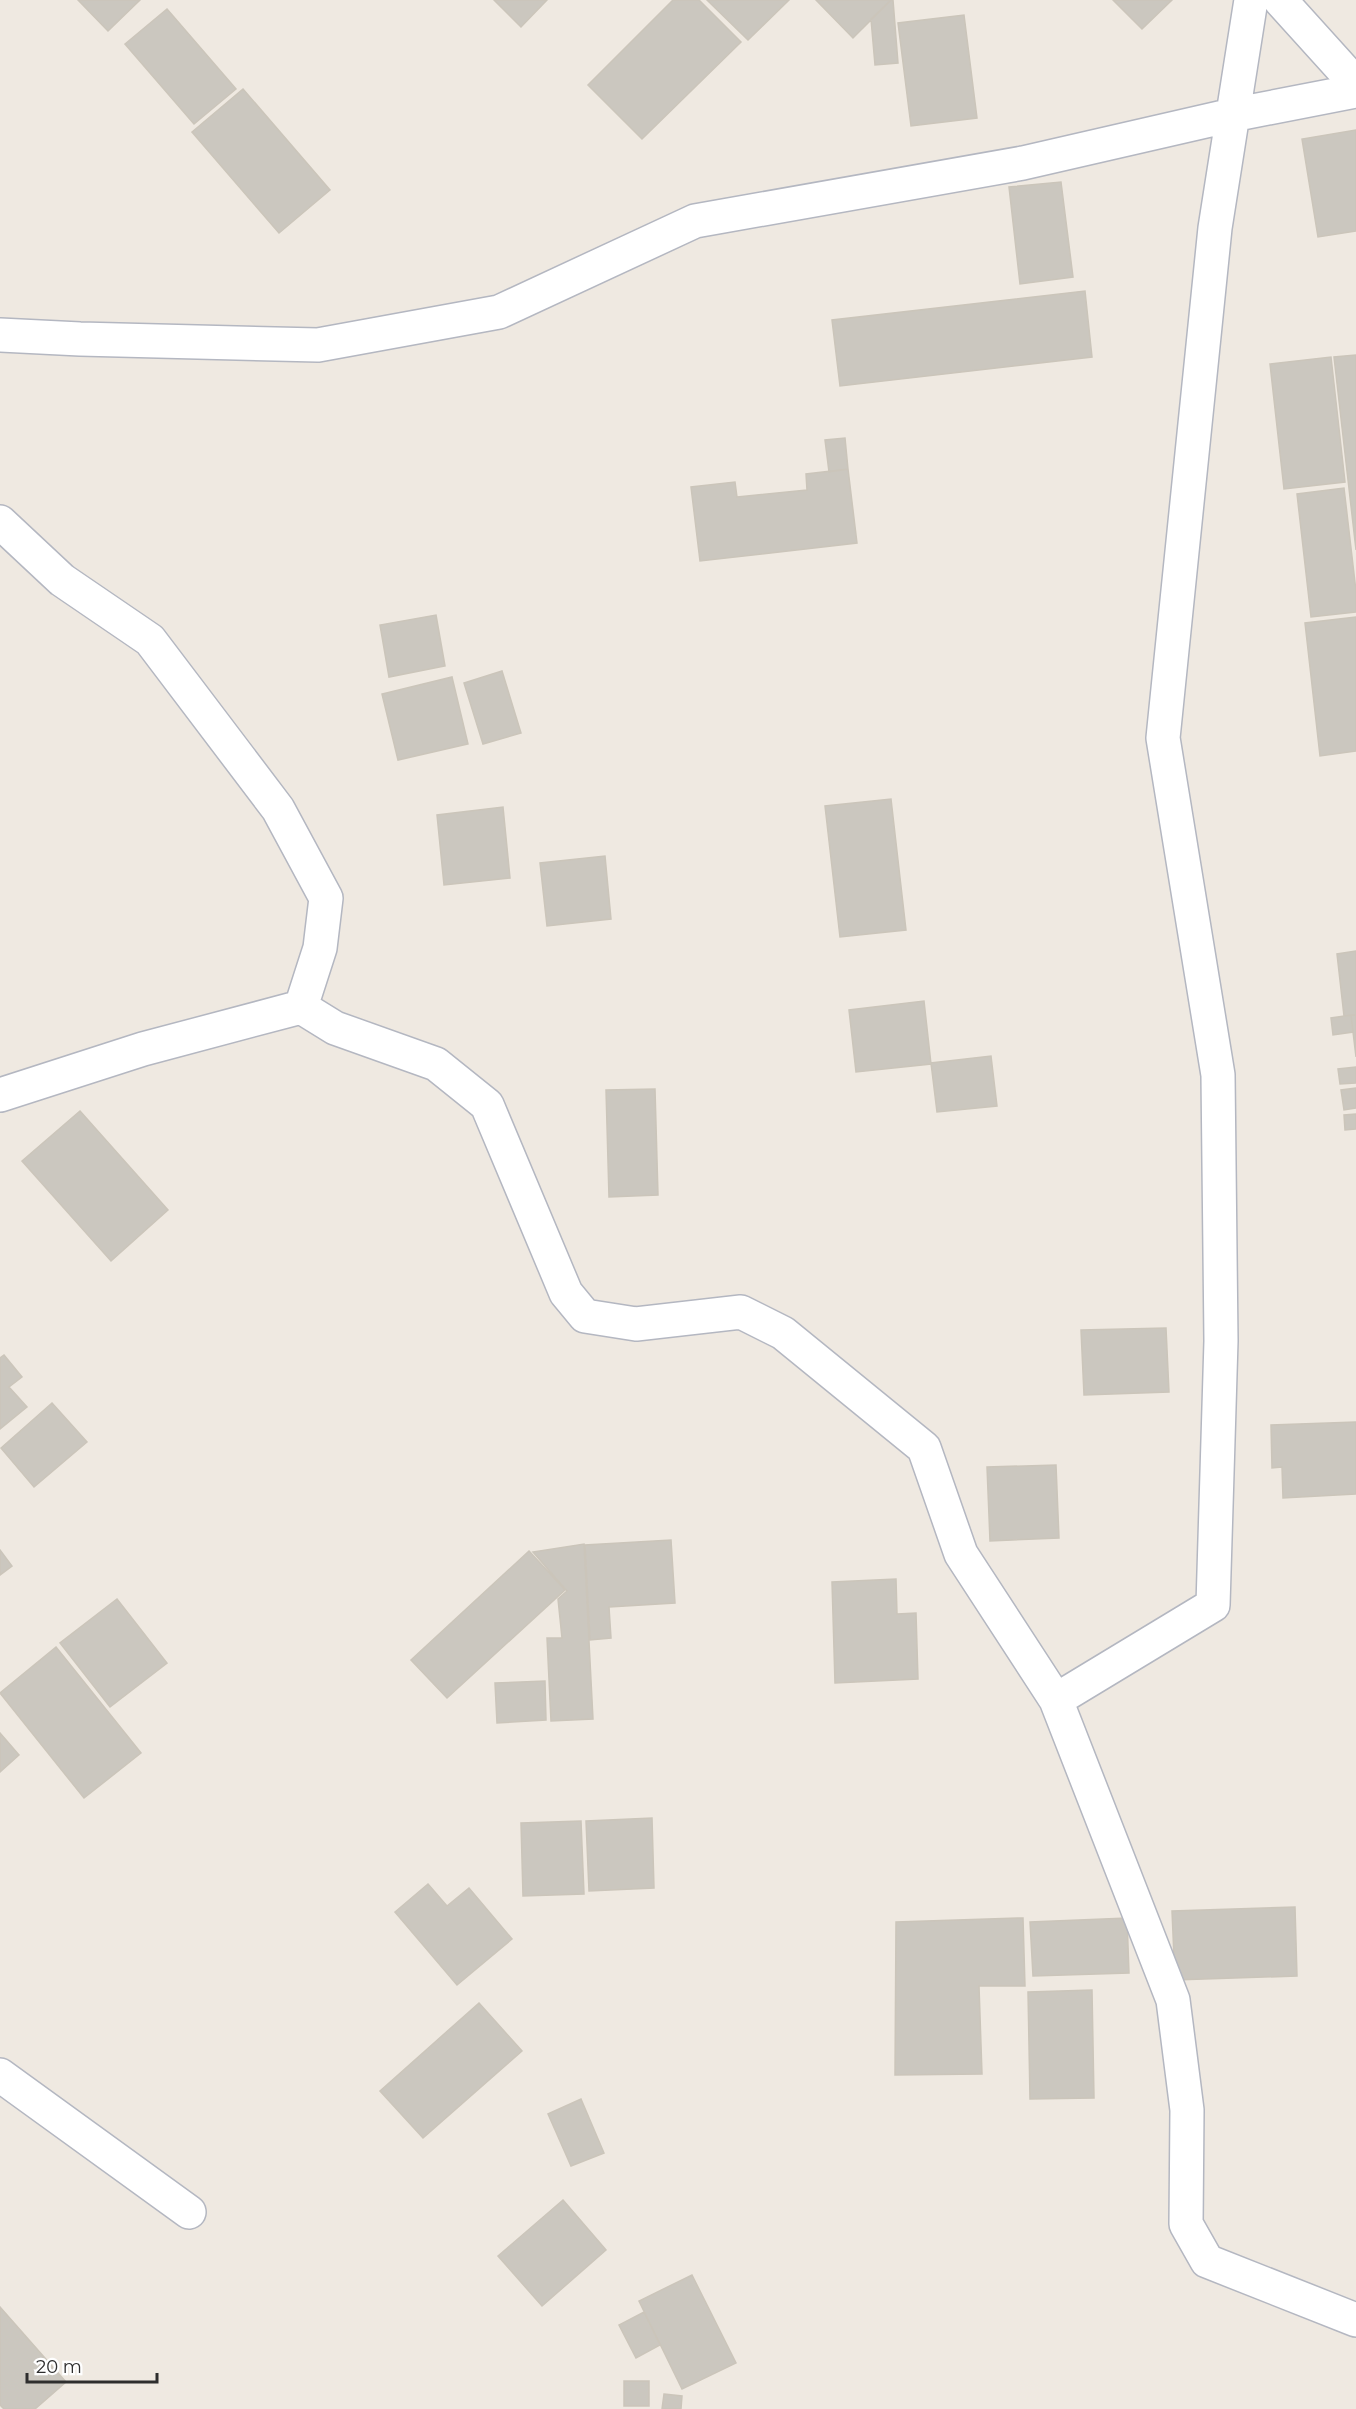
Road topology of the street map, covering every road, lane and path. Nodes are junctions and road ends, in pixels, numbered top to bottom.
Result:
1 (1251, 0) edge
2 (1280, 0) edge
3 (1356, 84) edge
4 (1356, 92) edge
5 (1232, 116) junction
6 (0, 335) edge
7 (0, 522) edge
8 (301, 1007) junction
9 (0, 1095) edge
10 (1056, 1700) junction
11 (0, 2075) edge
12 (189, 2212) dead end
13 (1356, 2320) edge

1 - 5 street
2 - 3 street
4 - 5 street
5 - 6 street
5 - 10 street
7 - 8 street
8 - 9 street
8 - 10 street
10 - 13 street
11 - 12 street

